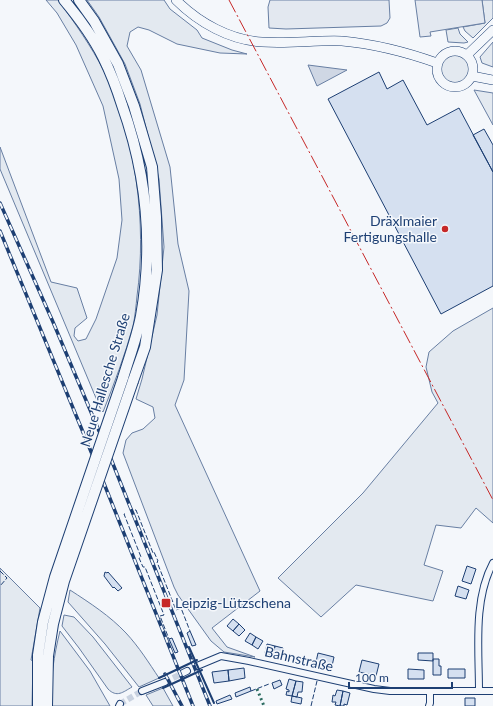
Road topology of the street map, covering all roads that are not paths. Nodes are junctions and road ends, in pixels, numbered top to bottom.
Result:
1 (64, 0) edge
2 (79, 0) edge
3 (176, 0) edge
4 (493, 30) edge
5 (467, 55) junction
6 (437, 62) junction
7 (472, 76) junction
8 (493, 80) edge
9 (128, 379) junction
10 (493, 563) edge
11 (43, 655) junction
12 (197, 666) dead end
13 (165, 682) tunnel mouth
14 (479, 690) junction
15 (493, 691) edge
16 (142, 692) tunnel mouth
17 (430, 692) junction
18 (38, 706) edge
19 (47, 706) edge
20 (429, 706) edge

1 - 9 main road, Neue Hallesche Straße
2 - 9 main road, Neue Hallesche Straße
3 - 6 street
4 - 5 street
5 - 6 street
5 - 7 street
6 - 7 street
7 - 8 street
9 - 11 main road, Neue Hallesche Straße, bridge
10 - 14 street
11 - 18 main road, Neue Hallesche Straße
11 - 19 main road, Neue Hallesche Straße
12 - 17 street, Bahnstraße
13 - 16 street
14 - 15 street, Bahnstraße
14 - 17 street, Bahnstraße
17 - 20 street

